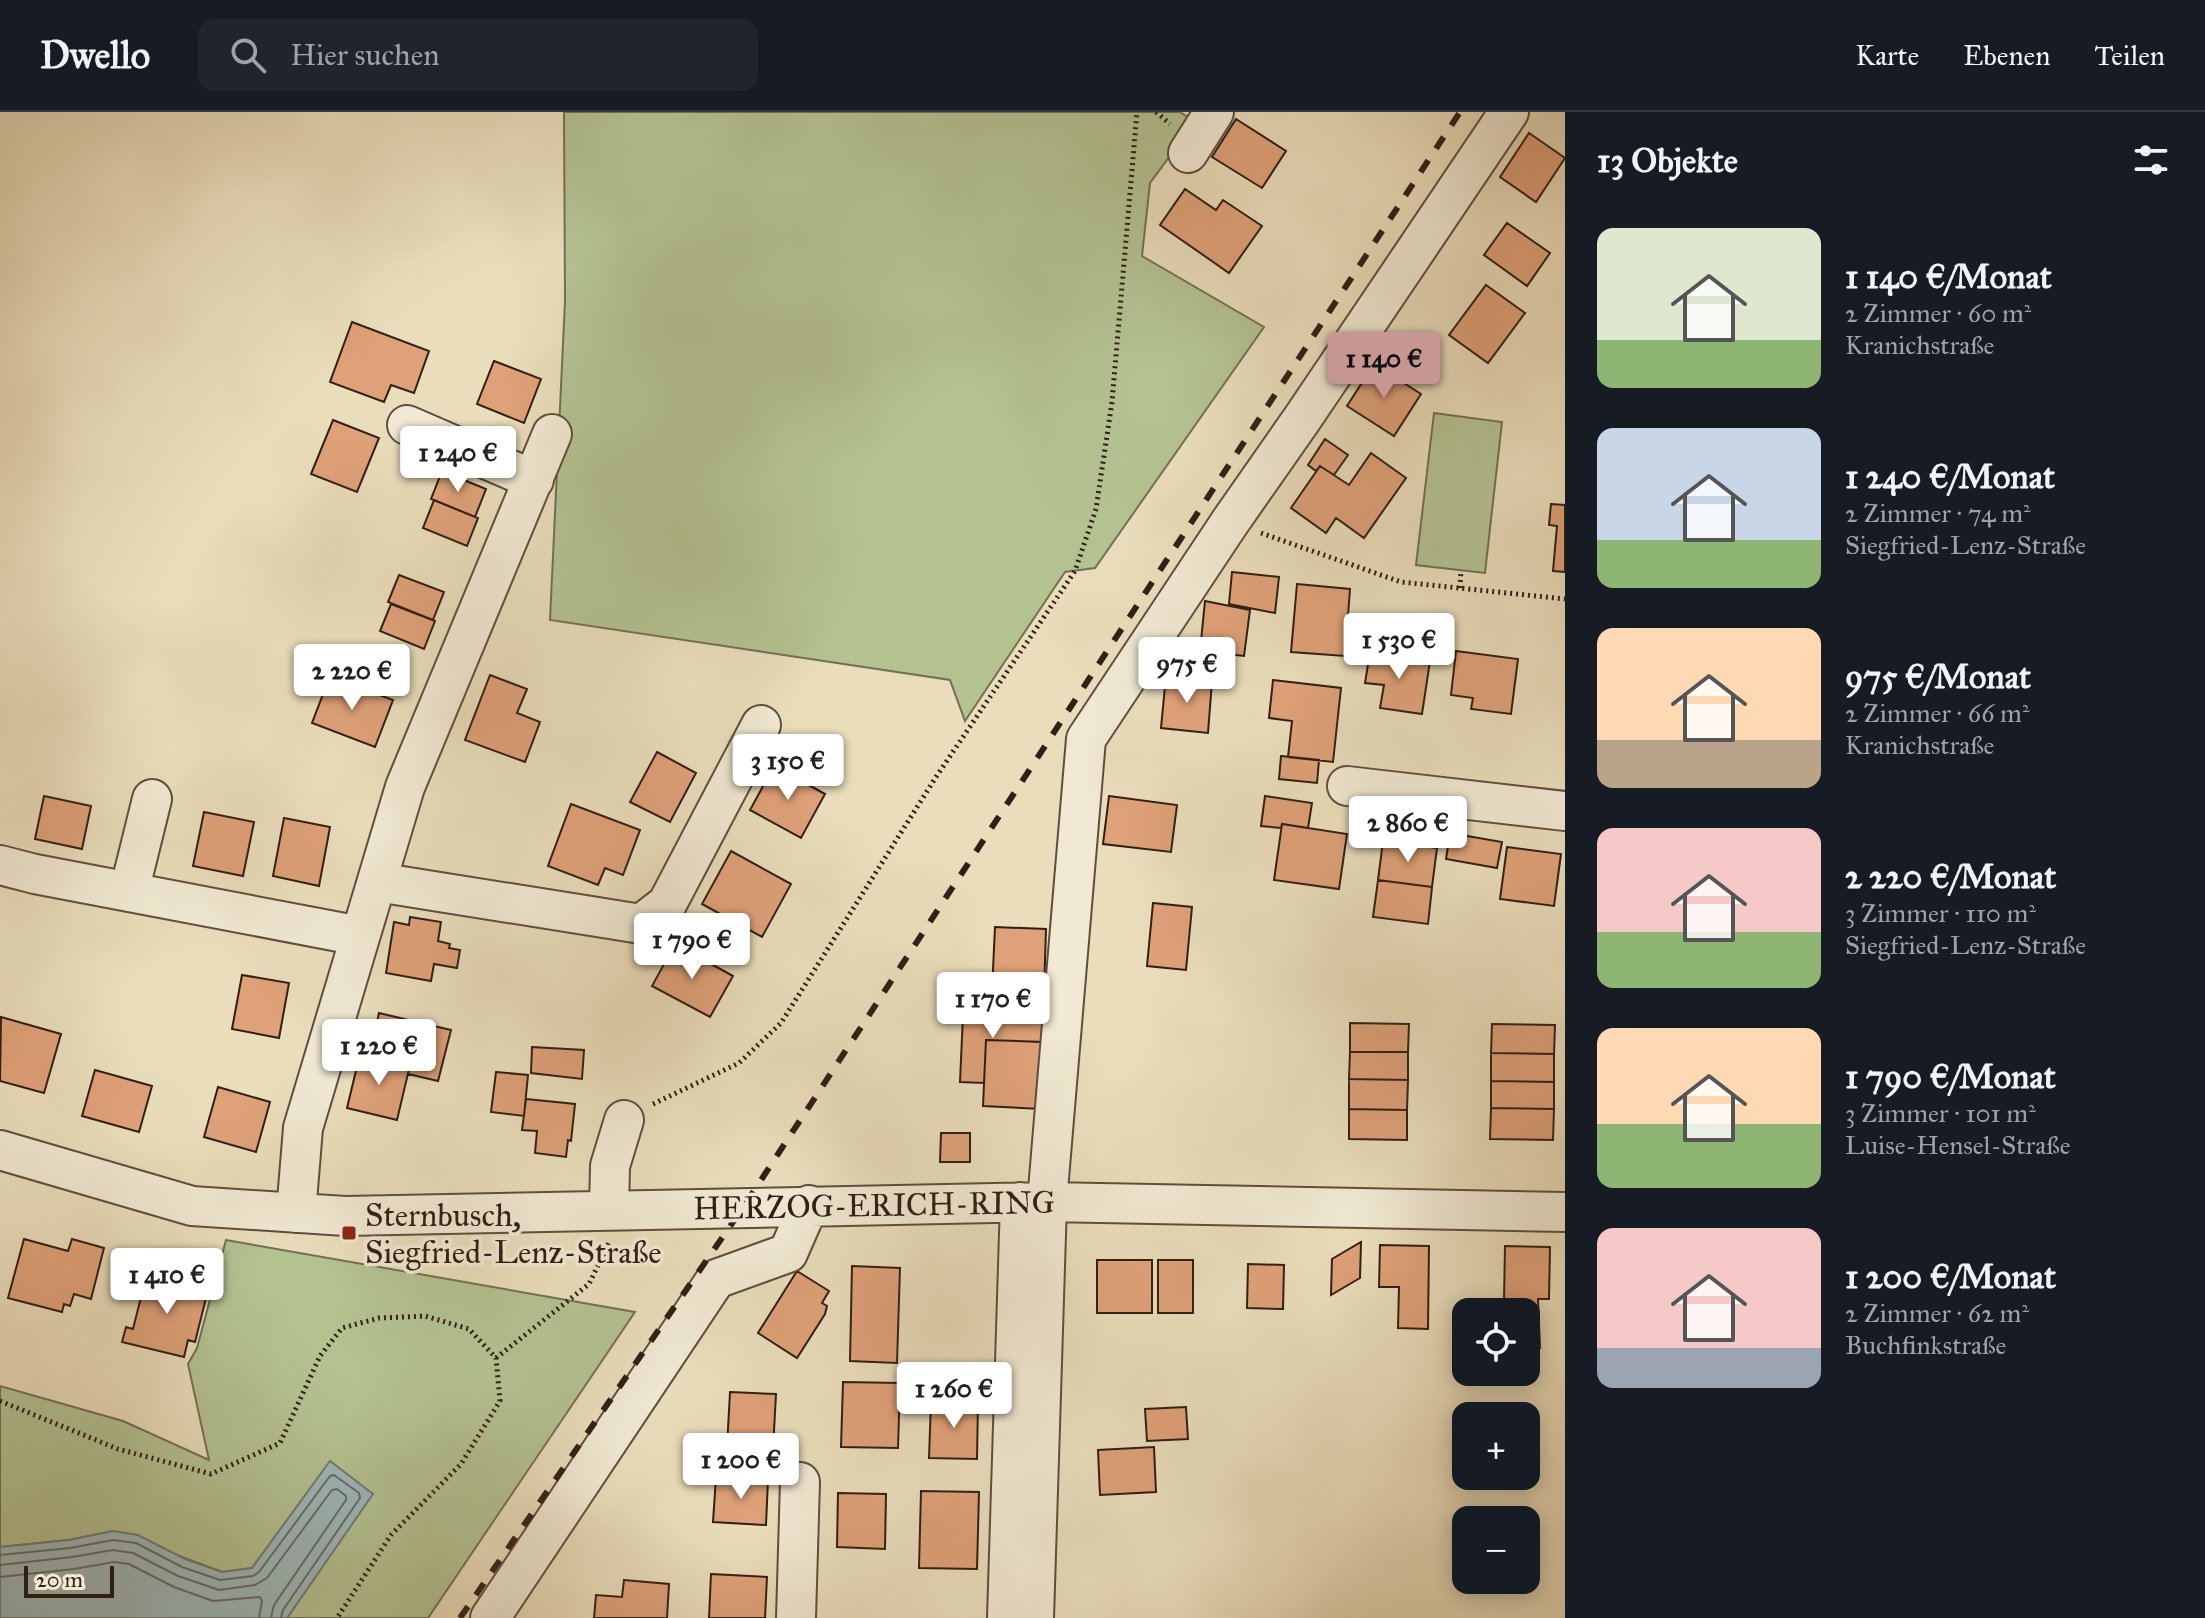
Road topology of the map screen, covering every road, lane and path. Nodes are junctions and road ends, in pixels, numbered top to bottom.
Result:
1 (1137, 112) edge
2 (1214, 112) edge
3 (1509, 112) edge
4 (1188, 153) dead end
5 (407, 425) dead end
6 (552, 434) dead end
7 (534, 480) junction
8 (1230, 522) junction
9 (1461, 570) dead end
10 (1460, 588) junction
11 (1565, 599) edge
12 (761, 725) dead end
13 (1347, 786) dead end
14 (152, 799) dead end
15 (1565, 811) edge
16 (0, 865) edge
17 (377, 882) junction
18 (129, 892) junction
19 (360, 936) junction
20 (624, 1120) joint
21 (0, 1150) edge
22 (1033, 1202) junction
23 (809, 1205) junction
24 (609, 1210) junction
25 (1565, 1212) edge
26 (296, 1213) junction
27 (496, 1358) junction
28 (0, 1401) edge
29 (800, 1482) dead end
30 (337, 1618) edge
31 (490, 1618) edge
32 (796, 1618) edge
33 (1007, 1618) edge
34 (1034, 1618) edge

1 - 20 path
2 - 4 street
3 - 8 street
5 - 7 street
6 - 7 street
7 - 17 street
8 - 10 path
8 - 22 street
9 - 10 path
10 - 11 path
12 - 17 street
13 - 15 street
14 - 18 street
16 - 18 street
17 - 19 street
18 - 19 street
19 - 26 street
20 - 24 street
21 - 26 street, HERZOG-ERICH-RING
22 - 23 street, HERZOG-ERICH-RING
22 - 25 street, HERZOG-ERICH-RING
22 - 33 street
22 - 34 street
23 - 24 street, HERZOG-ERICH-RING
23 - 31 street
24 - 26 street, HERZOG-ERICH-RING
24 - 27 path
27 - 28 path
27 - 30 path
29 - 32 street

